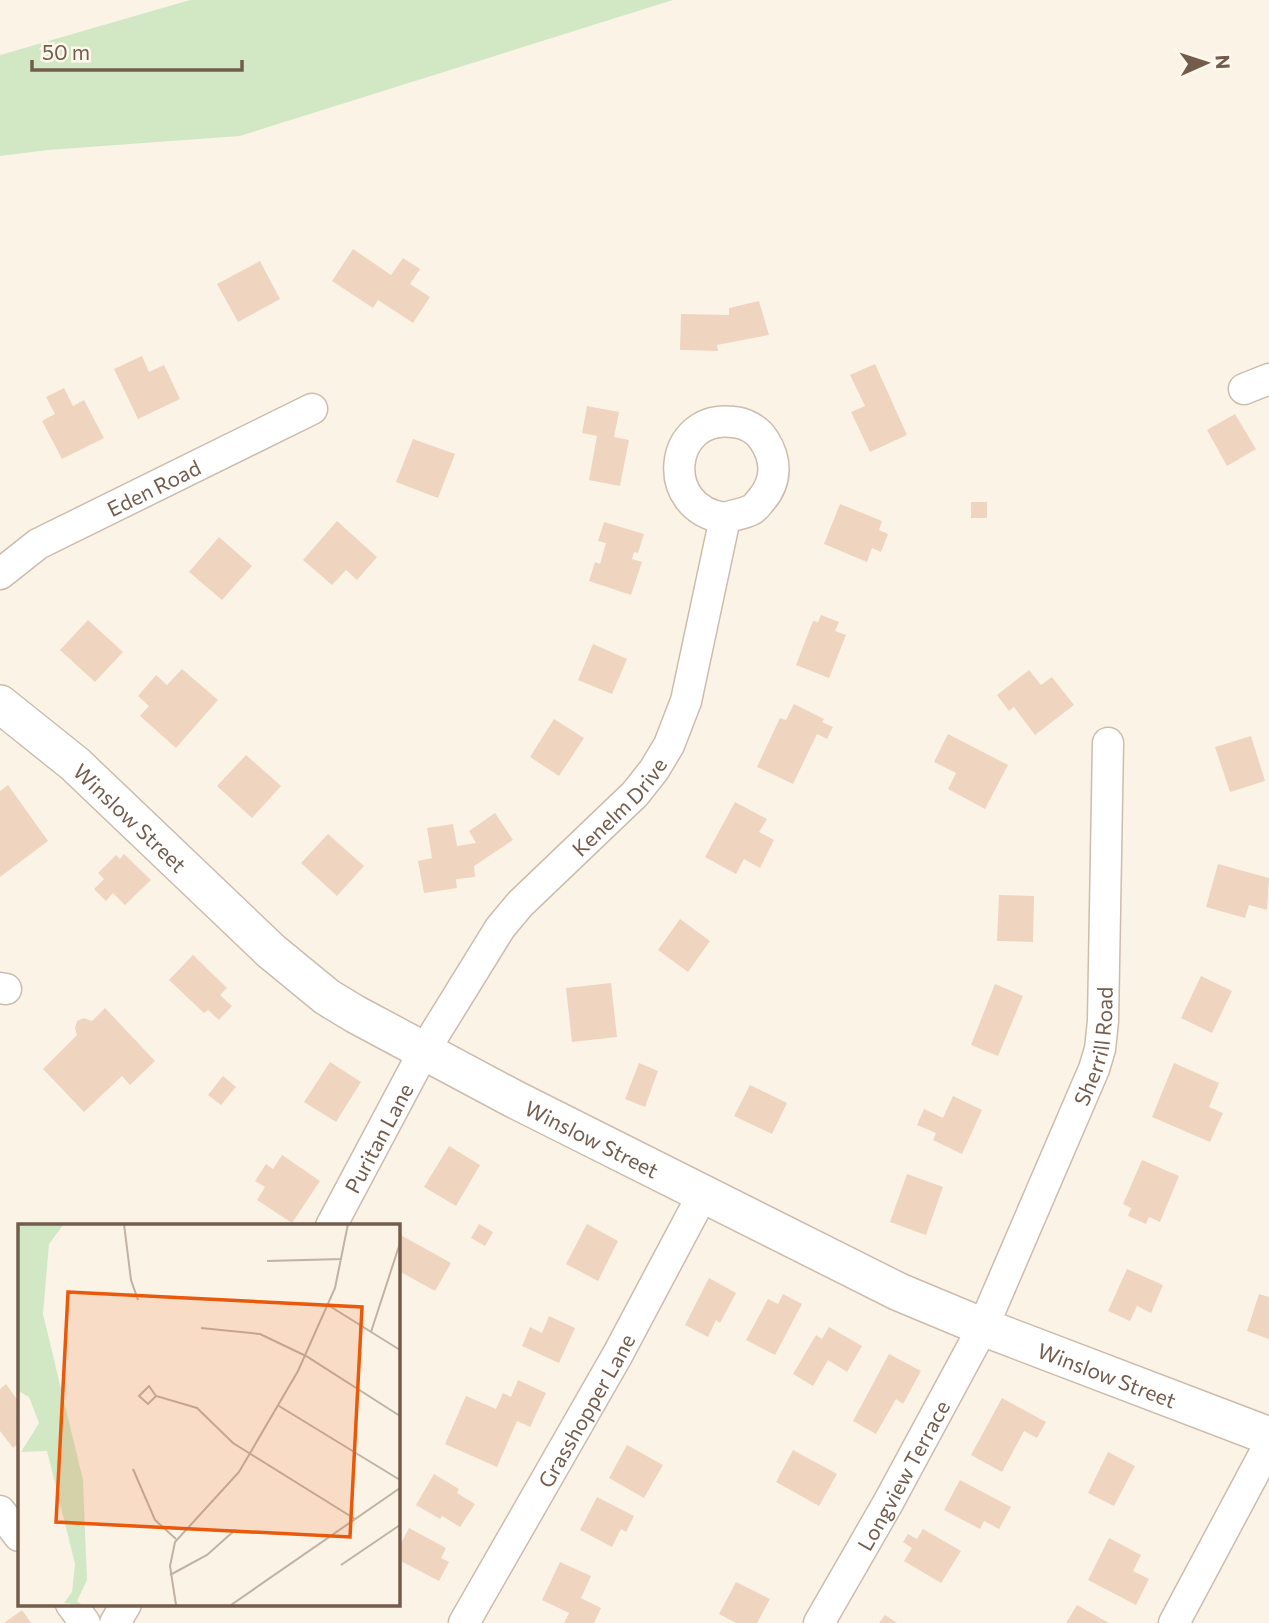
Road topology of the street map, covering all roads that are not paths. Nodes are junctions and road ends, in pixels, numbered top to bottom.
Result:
1 (312, 409) dead end
2 (724, 518) dead end
3 (0, 574) edge
4 (0, 704) edge
5 (1108, 743) dead end
6 (424, 1051) junction
7 (703, 1194) junction
8 (332, 1224) edge
9 (983, 1327) junction
10 (1269, 1436) edge
11 (1269, 1445) edge
12 (0, 1511) edge
13 (18, 1535) edge
14 (72, 1606) edge
15 (125, 1606) edge
16 (85, 1623) edge
17 (116, 1623) edge
18 (464, 1623) edge
19 (819, 1623) edge
20 (1174, 1623) edge

1 - 3 street, Eden Road
2 - 6 street, Kenelm Drive
4 - 6 street, Winslow Street
5 - 9 street, Sherrill Road
6 - 7 street, Winslow Street
6 - 8 street, Puritan Lane
7 - 9 street, Winslow Street
7 - 18 street, Grasshopper Lane
9 - 10 street, Winslow Street
9 - 19 street, Longview Terrace
11 - 20 street
12 - 13 street
14 - 16 street
15 - 17 street

